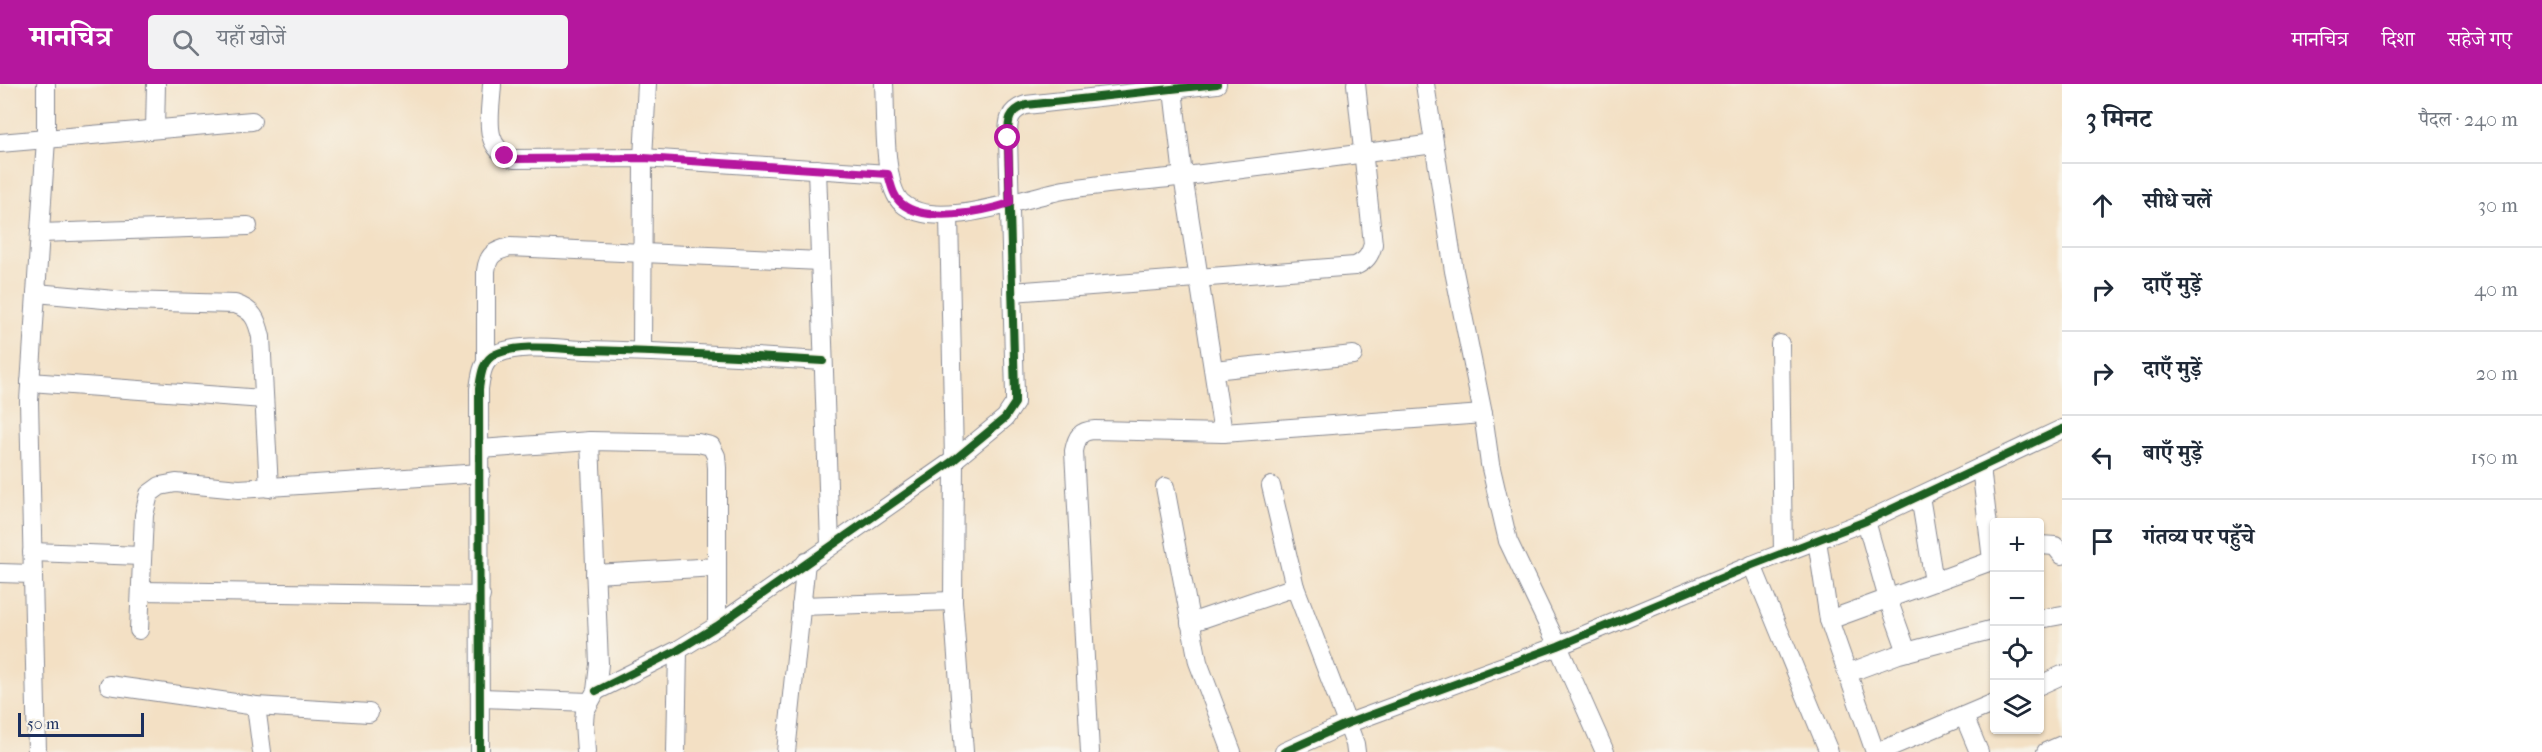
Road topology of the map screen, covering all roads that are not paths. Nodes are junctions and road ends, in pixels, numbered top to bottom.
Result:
1 (46, 84) edge
2 (156, 84) edge
3 (492, 84) edge
4 (647, 84) edge
5 (884, 84) edge
6 (1217, 84) edge
7 (1356, 84) edge
8 (1425, 84) edge
9 (1152, 88) edge
10 (1173, 90) junction
11 (252, 121) dead end
12 (155, 129) junction
13 (46, 139) junction
14 (0, 143) edge
15 (1434, 144) junction
16 (1364, 154) junction
17 (644, 158) junction
18 (817, 169) junction
19 (888, 174) junction
20 (1183, 176) junction
21 (1010, 203) junction
22 (949, 215) junction
23 (248, 226) dead end
24 (40, 233) junction
25 (643, 253) junction
26 (820, 261) junction
27 (1199, 279) junction
28 (1012, 292) junction
29 (36, 293) junction
30 (1780, 344) dead end
31 (642, 351) junction
32 (1353, 355) dead end
33 (824, 361) junction
34 (486, 362) junction
35 (1214, 370) junction
36 (30, 381) junction
37 (264, 399) junction
38 (1482, 414) junction
39 (2062, 429) edge
40 (1223, 433) junction
41 (590, 441) junction
42 (481, 449) junction
43 (954, 460) junction
44 (1981, 467) junction
45 (481, 473) junction
46 (1271, 486) dead end
47 (1165, 487) dead end
48 (269, 488) junction
49 (1920, 496) junction
50 (1866, 521) junction
51 (1990, 531) edge
52 (1817, 540) junction
53 (830, 545) junction
54 (2044, 545) edge
55 (32, 552) junction
56 (1783, 553) junction
57 (2062, 555) edge
58 (142, 556) junction
59 (1990, 561) edge
60 (806, 562) junction
61 (1752, 565) junction
62 (717, 567) junction
63 (0, 573) edge
64 (32, 574) junction
65 (595, 574) junction
66 (1934, 582) junction
67 (1295, 587) junction
68 (141, 591) junction
69 (481, 596) junction
70 (1888, 599) junction
71 (953, 601) junction
72 (801, 606) junction
73 (2062, 615) edge
74 (2044, 618) edge
75 (1829, 620) junction
76 (1190, 623) junction
77 (717, 626) junction
78 (139, 630) dead end
79 (1990, 630) edge
80 (1558, 646) junction
81 (678, 650) junction
82 (1907, 652) junction
83 (1848, 673) junction
84 (2062, 675) edge
85 (2044, 683) edge
86 (109, 685) dead end
87 (593, 696) junction
88 (481, 698) junction
89 (256, 706) junction
90 (1990, 706) edge
91 (369, 714) dead end
92 (1964, 716) junction
93 (1346, 724) junction
94 (2062, 746) edge
95 (1599, 750) edge
96 (37, 752) edge
97 (262, 752) edge
98 (480, 752) edge
99 (586, 752) edge
100 (676, 752) edge
101 (786, 752) edge
102 (964, 752) edge
103 (1090, 752) edge
104 (1232, 752) edge
105 (1284, 752) edge
106 (1356, 752) edge
107 (1829, 752) edge
108 (1877, 752) edge
109 (1979, 752) edge
110 (2046, 752) edge

1 - 13 street
2 - 12 street
3 - 17 street
4 - 17 street
5 - 19 street
6 - 10 street
7 - 16 street
8 - 15 street
9 - 10 street
9 - 21 street
10 - 20 street
11 - 12 street
12 - 13 street
13 - 14 street
13 - 24 street
15 - 16 street
15 - 38 street
16 - 20 street
16 - 27 street
17 - 18 street
17 - 25 street
18 - 19 street
18 - 26 street
19 - 22 street
20 - 21 street
20 - 27 street
21 - 22 street
21 - 28 street
22 - 43 street
23 - 24 street
24 - 29 street
25 - 26 street
25 - 31 street
25 - 34 street
26 - 33 street
27 - 28 street
27 - 35 street
28 - 43 street
29 - 36 street
29 - 37 street
30 - 56 street
31 - 33 street
31 - 34 street
32 - 35 street
33 - 53 street
34 - 42 street
35 - 40 street
36 - 37 street
36 - 55 street
37 - 48 street
38 - 40 street
38 - 80 street
39 - 44 street
40 - 103 street
41 - 42 street
41 - 62 street
41 - 65 street
42 - 45 street
43 - 53 street
43 - 71 street
44 - 49 street
44 - 51 street
45 - 48 street
45 - 69 street
46 - 67 street
47 - 76 street
48 - 58 street
49 - 50 street
49 - 66 street
50 - 52 street
50 - 70 street
52 - 56 street
52 - 75 street
53 - 60 street
54 - 57 street
55 - 58 street
55 - 64 street
56 - 61 street
58 - 68 street
59 - 66 street
60 - 72 street
60 - 77 street
61 - 80 street
61 - 107 street
62 - 65 street
62 - 77 street
63 - 64 street
64 - 96 street
65 - 87 street
66 - 70 street
67 - 76 street
67 - 93 street
68 - 69 street
68 - 78 street
69 - 88 street
70 - 75 street
70 - 82 street
71 - 72 street
71 - 102 street
72 - 101 street
73 - 74 street
75 - 83 street
76 - 104 street
77 - 81 street
79 - 82 street
80 - 93 street
80 - 95 street
81 - 87 street
81 - 100 street
82 - 83 street
83 - 108 street
84 - 85 street
86 - 89 street
87 - 88 street
87 - 99 street
88 - 98 street
89 - 91 street
89 - 97 street
90 - 92 street
92 - 108 street
92 - 109 street
93 - 105 street
93 - 106 street
94 - 110 street

